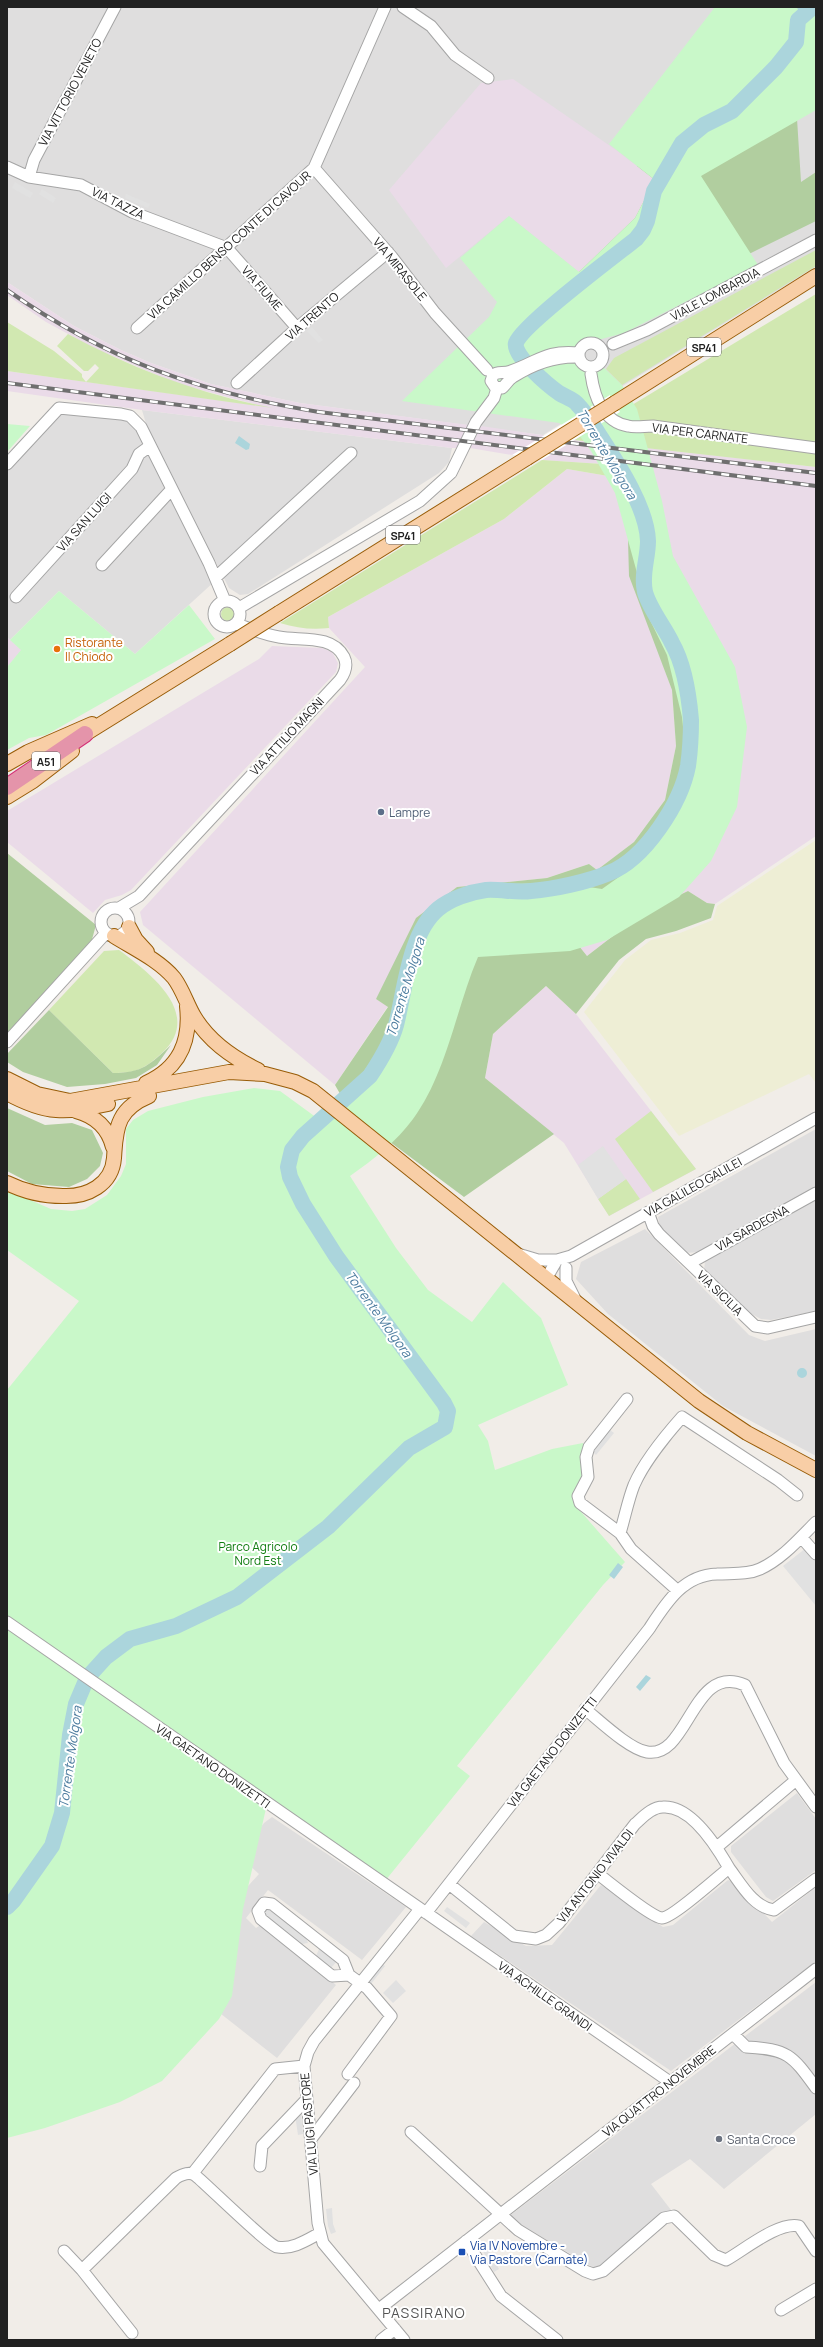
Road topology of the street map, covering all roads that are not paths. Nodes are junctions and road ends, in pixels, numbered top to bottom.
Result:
1 (115, 7) edge
2 (385, 7) edge
3 (403, 7) edge
4 (488, 78) dead end
5 (7, 166) edge
6 (314, 168) junction
7 (29, 177) junction
8 (816, 240) edge
9 (227, 248) junction
10 (388, 252) junction
11 (816, 276) edge
12 (816, 286) edge
13 (794, 290) junction
14 (137, 328) dead end
15 (297, 328) junction
16 (601, 350) junction
17 (579, 355) junction
18 (591, 369) junction
19 (512, 374) junction
20 (492, 378) junction
21 (237, 383) dead end
22 (150, 446) junction
23 (816, 448) edge
24 (351, 453) dead end
25 (7, 464) edge
26 (172, 489) junction
27 (102, 565) dead end
28 (216, 578) junction
29 (16, 597) dead end
30 (225, 601) junction
31 (239, 608) junction
32 (237, 624) junction
33 (131, 706) junction
34 (85, 734) junction
35 (7, 764) edge
36 (7, 776) edge
37 (7, 787) edge
38 (7, 797) edge
39 (139, 896) junction
40 (119, 908) junction
41 (129, 923) junction
42 (110, 935) junction
43 (158, 964) junction
44 (187, 1002) junction
45 (7, 1042) edge
46 (265, 1074) junction
47 (7, 1079) edge
48 (130, 1091) junction
49 (313, 1091) junction
50 (7, 1093) edge
51 (149, 1096) junction
52 (67, 1107) junction
53 (816, 1118) edge
54 (114, 1150) junction
55 (7, 1182) edge
56 (816, 1193) edge
57 (648, 1212) junction
58 (514, 1253) junction
59 (571, 1256) junction
60 (557, 1260) junction
61 (690, 1263) junction
62 (566, 1268) junction
63 (546, 1279) junction
64 (578, 1305) junction
65 (816, 1317) edge
66 (627, 1399) dead end
67 (816, 1470) edge
68 (797, 1495) dead end
69 (816, 1522) edge
70 (620, 1533) junction
71 (801, 1537) junction
72 (816, 1554) edge
73 (677, 1590) junction
74 (7, 1622) edge
75 (585, 1709) junction
76 (796, 1780) junction
77 (816, 1807) edge
78 (717, 1847) junction
79 (729, 1868) junction
80 (598, 1874) junction
81 (816, 1879) edge
82 (449, 1884) junction
83 (423, 1911) junction
84 (318, 1941) junction
85 (307, 1956) junction
86 (816, 1969) edge
87 (349, 1975) junction
88 (360, 1983) junction
89 (733, 2034) junction
90 (304, 2066) junction
91 (670, 2082) junction
92 (816, 2088) edge
93 (307, 2099) junction
94 (411, 2132) dead end
95 (311, 2140) junction
96 (260, 2166) dead end
97 (193, 2173) junction
98 (501, 2214) junction
99 (320, 2233) junction
100 (466, 2241) junction
101 (64, 2251) dead end
102 (816, 2251) edge
103 (82, 2270) junction
104 (816, 2289) edge
105 (379, 2309) junction
106 (781, 2310) dead end
107 (395, 2329) junction
108 (132, 2333) dead end
109 (381, 2340) edge
110 (404, 2340) edge
111 (557, 2340) edge

1 - 7 street, VIA VITTORIO VENETO
2 - 6 street, VIA CAMILLO BENSO CONTE DI CAVOUR
3 - 4 street
5 - 7 street, VIA TAZZA
6 - 9 street, VIA CAMILLO BENSO CONTE DI CAVOUR
6 - 10 street, VIA MIRASOLE
7 - 9 street, VIA TAZZA
8 - 16 street, VIALE LOMBARDIA
9 - 14 street, VIA CAMILLO BENSO CONTE DI CAVOUR
9 - 15 street, VIA FIUME
10 - 15 street, VIA TRENTO
10 - 20 street, VIA MIRASOLE
11 - 13 main road, SP41
12 - 13 main road
13 - 33 main road, SP41, bridge
15 - 21 street, VIA TRENTO
16 - 17 street
16 - 18 street
17 - 18 street
17 - 19 street
18 - 23 street, VIA PER CARNATE
19 - 20 street
19 - 20 street
20 - 31 street
22 - 25 street
22 - 26 street
22 - 29 street, VIA SAN LUIGI
24 - 28 street
26 - 27 street
26 - 28 street
28 - 30 street
30 - 31 street
30 - 32 street
31 - 32 street
32 - 39 street, VIA ATTILIO MAGNI
33 - 34 main road, SP41
33 - 35 main road
33 - 38 main road
34 - 36 highway, A51
34 - 37 highway, A51
39 - 40 street, VIA ATTILIO MAGNI
39 - 41 street, VIA ATTILIO MAGNI
40 - 41 street
40 - 42 street
41 - 42 street
41 - 43 main road
42 - 43 main road
42 - 45 street
43 - 44 main road
44 - 46 main road
44 - 48 main road
46 - 48 main road
46 - 49 main road
47 - 52 main road
48 - 52 main road
49 - 51 main road
49 - 58 main road
50 - 52 main road
51 - 52 main road
51 - 54 main road
52 - 54 main road
53 - 57 street, VIA GALILEO GALILEI
54 - 55 main road
56 - 61 street, VIA SARDEGNA
57 - 59 street, VIA GALILEO GALILEI
57 - 61 street, VIA SICILIA
58 - 60 street, VIA GALILEO GALILEI
58 - 63 main road
59 - 60 street, VIA GALILEO GALILEI
59 - 62 street
60 - 63 street
61 - 65 street, VIA SICILIA
62 - 63 street
62 - 64 street
63 - 64 main road
64 - 67 main road
66 - 70 street
68 - 70 street
69 - 71 street, VIA GAETANO DONIZETTI
70 - 73 street
71 - 72 street
71 - 73 street, VIA GAETANO DONIZETTI
73 - 75 street, VIA GAETANO DONIZETTI
74 - 83 street, VIA GAETANO DONIZETTI
75 - 76 street
75 - 82 street, VIA GAETANO DONIZETTI
76 - 77 street
76 - 78 street
78 - 79 street, VIA ANTONIO VIVALDI
78 - 80 street, VIA ANTONIO VIVALDI
79 - 80 street
79 - 81 street, VIA ANTONIO VIVALDI
80 - 82 street, VIA ANTONIO VIVALDI
82 - 83 street, VIA GAETANO DONIZETTI
83 - 88 street, VIA LUIGI PASTORE
83 - 91 street, VIA ACHILLE GRANDI
84 - 85 street
84 - 85 street
84 - 87 street
85 - 87 street
86 - 89 street, VIA QUATTRO NOVEMBRE
87 - 88 street
88 - 90 street, VIA LUIGI PASTORE
88 - 95 street
89 - 91 street, VIA QUATTRO NOVEMBRE
89 - 92 street
90 - 93 street, VIA LUIGI PASTORE
90 - 97 street
91 - 98 street, VIA QUATTRO NOVEMBRE
93 - 95 street, VIA LUIGI PASTORE
93 - 96 street
94 - 98 street
95 - 99 street, VIA LUIGI PASTORE
97 - 99 street
97 - 103 street
98 - 100 street, VIA QUATTRO NOVEMBRE
98 - 102 street
99 - 105 street, VIA LUIGI PASTORE
100 - 105 street, VIA QUATTRO NOVEMBRE
100 - 111 street
101 - 103 street
103 - 108 street
104 - 106 street
105 - 107 street, VIA LUIGI PASTORE
107 - 109 street
107 - 110 street, VIA LUIGI PASTORE

